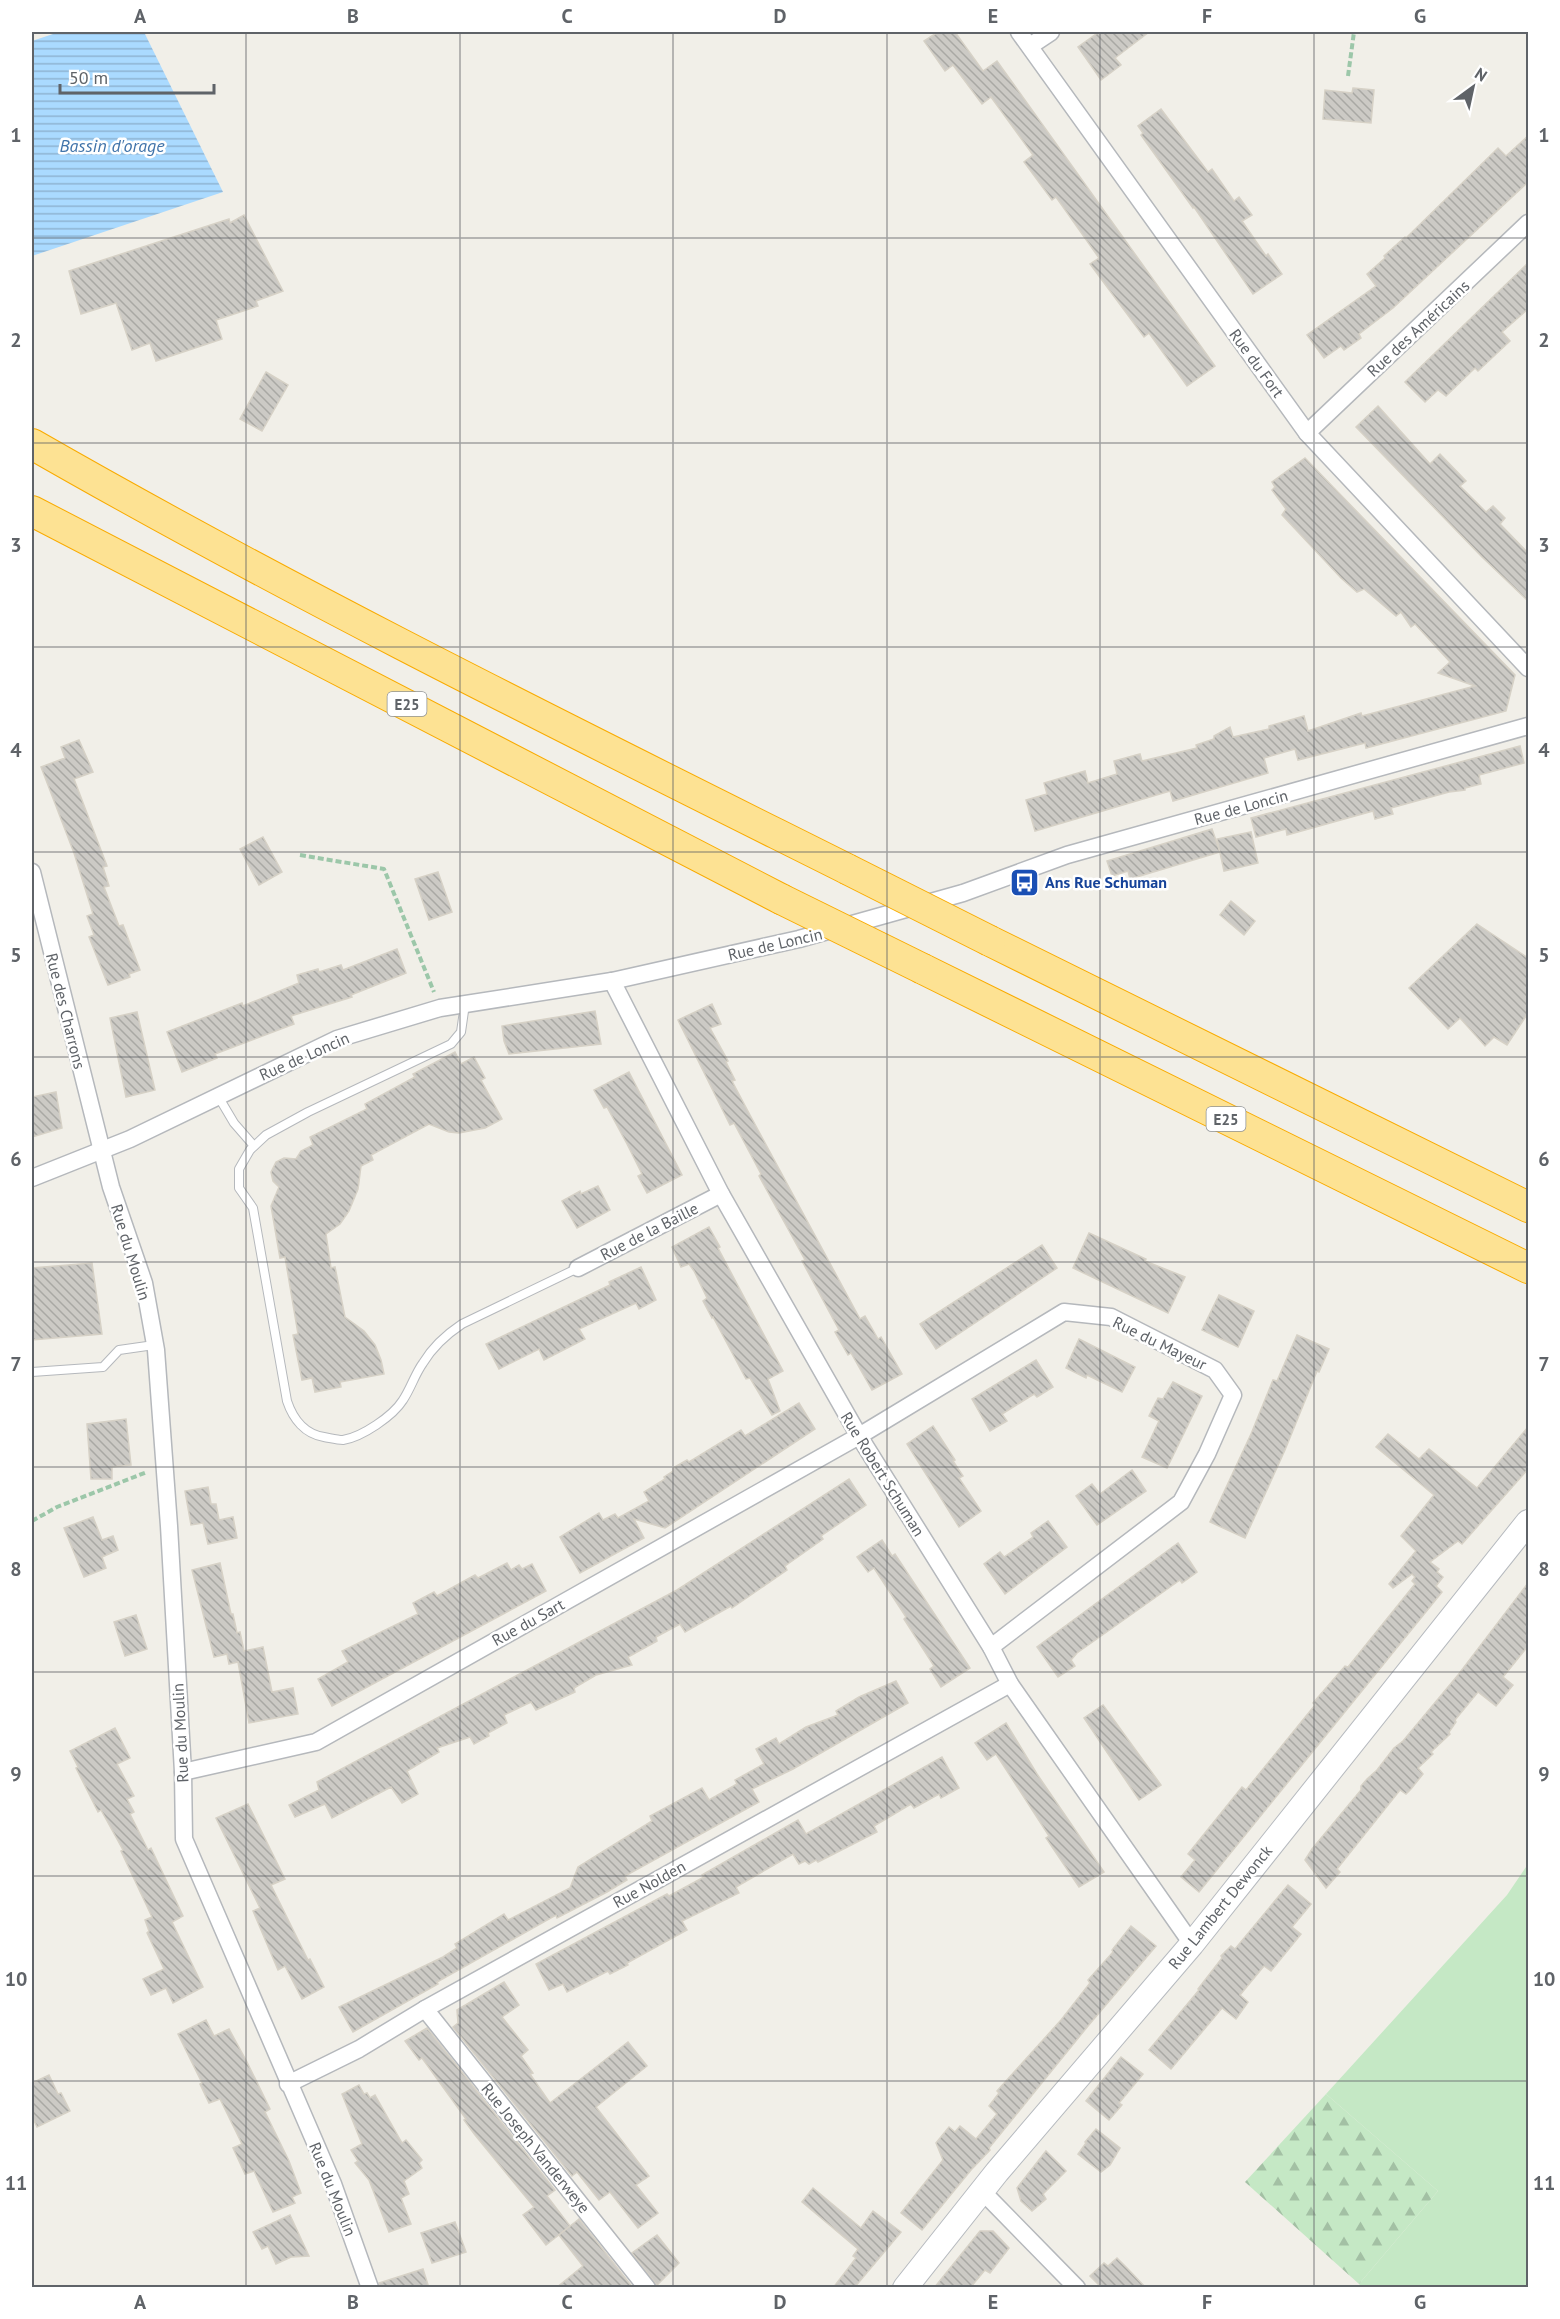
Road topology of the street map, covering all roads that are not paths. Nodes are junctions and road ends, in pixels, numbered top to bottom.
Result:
1 (1019, 32) edge
2 (1051, 32) edge
3 (1030, 46) junction
4 (1528, 223) edge
5 (1306, 433) junction
6 (32, 444) edge
7 (32, 511) edge
8 (1528, 668) edge
9 (1528, 726) edge
10 (32, 872) edge
11 (612, 981) junction
12 (465, 1004) junction
13 (218, 1096) junction
14 (255, 1146) junction
15 (101, 1151) junction
16 (32, 1178) edge
17 (721, 1194) junction
18 (1528, 1207) edge
19 (578, 1268) joint
20 (1528, 1268) edge
21 (154, 1345) junction
22 (32, 1372) edge
23 (859, 1436) junction
24 (1525, 1533) edge
25 (991, 1647) junction
26 (1010, 1684) junction
27 (183, 1772) junction
28 (1192, 1944) junction
29 (424, 2008) junction
30 (288, 2084) junction
31 (982, 2191) junction
32 (370, 2288) edge
33 (647, 2288) edge
34 (905, 2288) edge
35 (1077, 2288) edge

1 - 3 street, Rue du Fort
2 - 3 street
3 - 5 street, Rue du Fort
4 - 5 street, Rue des Américains
5 - 8 street, Rue du Fort
6 - 18 highway, bridge
7 - 20 highway, E25, bridge
9 - 11 street, Rue de Loncin
10 - 15 street, Rue des Charrons
11 - 12 street, Rue de Loncin
11 - 17 street, Rue Robert Schuman
12 - 13 street, Rue de Loncin
12 - 14 lane
13 - 14 lane
13 - 15 street, Rue de Loncin
14 - 19 lane
15 - 16 street, Rue de Loncin
15 - 21 street, Rue du Moulin
17 - 19 street, Rue de la Baille
17 - 23 street, Rue Robert Schuman
21 - 22 lane
21 - 27 street, Rue du Moulin
23 - 25 street, Rue Robert Schuman
23 - 25 street, Rue du Mayeur
23 - 27 street, Rue du Sart
24 - 28 street, Rue Lambert Dewonck
25 - 26 street, Rue Robert Schuman
26 - 28 street, Rue Robert Schuman
26 - 29 street, Rue Nolden
27 - 30 street, Rue du Moulin
28 - 31 street, Rue Lambert Dewonck
29 - 30 street, Rue Nolden
29 - 33 street, Rue Joseph Vanderweye
30 - 32 street, Rue du Moulin
31 - 34 street, Rue Lambert Dewonck
31 - 35 street

